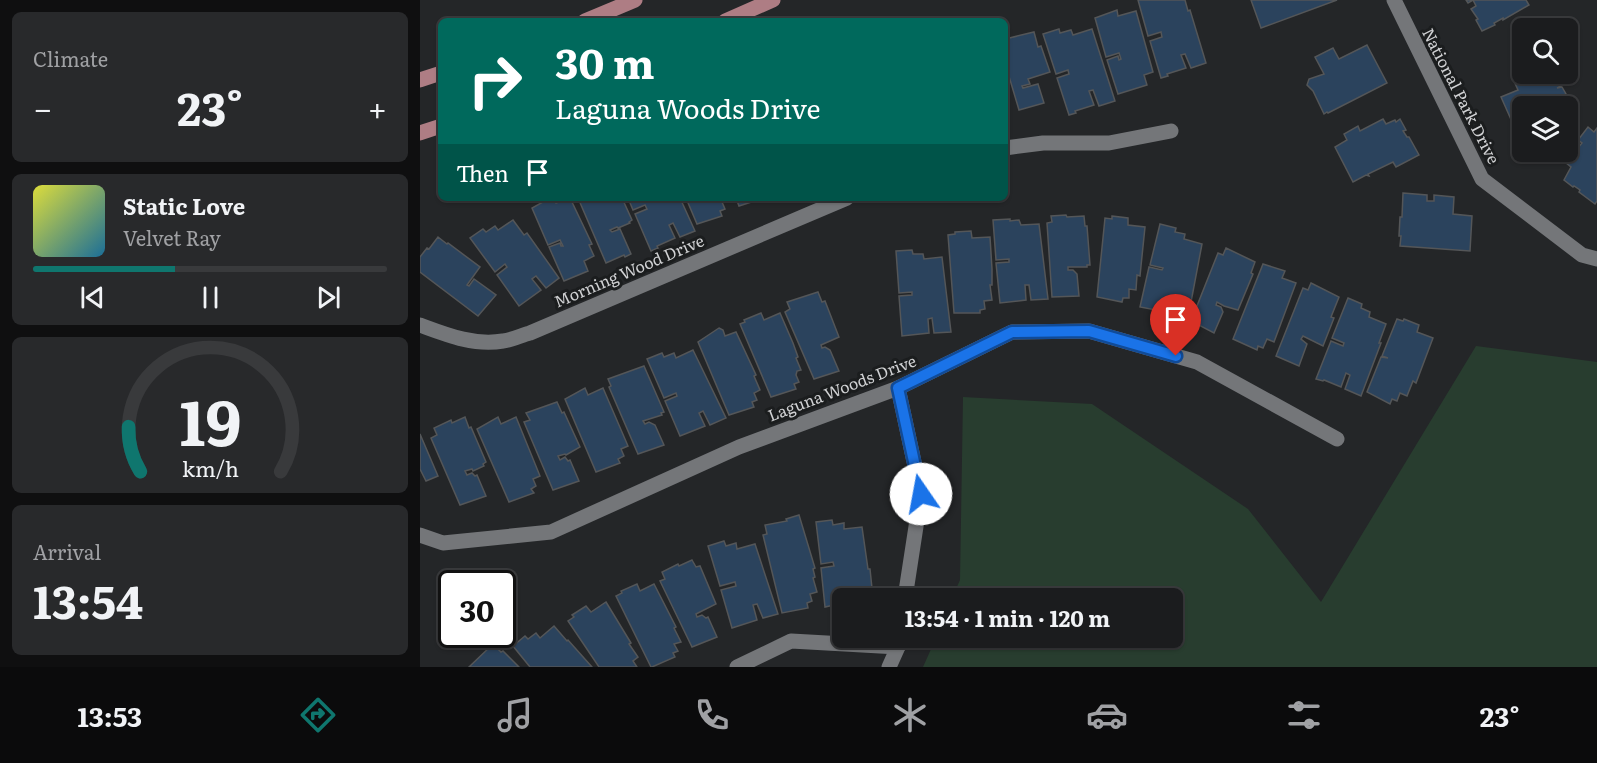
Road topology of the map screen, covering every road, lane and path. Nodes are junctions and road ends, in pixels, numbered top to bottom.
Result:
1 (635, 0) edge
2 (773, 0) edge
3 (1394, 0) edge
4 (592, 18) edge
5 (732, 18) edge
6 (438, 74) edge
7 (420, 80) edge
8 (438, 127) edge
9 (1171, 131) dead end
10 (420, 133) edge
11 (1008, 148) edge
12 (840, 201) edge
13 (1597, 259) edge
14 (420, 325) edge
15 (898, 388) junction
16 (1337, 439) dead end
17 (420, 535) edge
18 (907, 588) edge
19 (832, 641) edge
20 (896, 648) edge
21 (737, 667) edge
22 (889, 667) edge

1 - 4 main road
2 - 5 main road
3 - 13 street, National Park Drive
6 - 7 main road
8 - 10 main road
9 - 11 street
12 - 14 street, Morning Wood Drive
15 - 16 street, Laguna Woods Drive
15 - 17 street, Laguna Woods Drive
15 - 18 street
19 - 21 street
20 - 22 street

